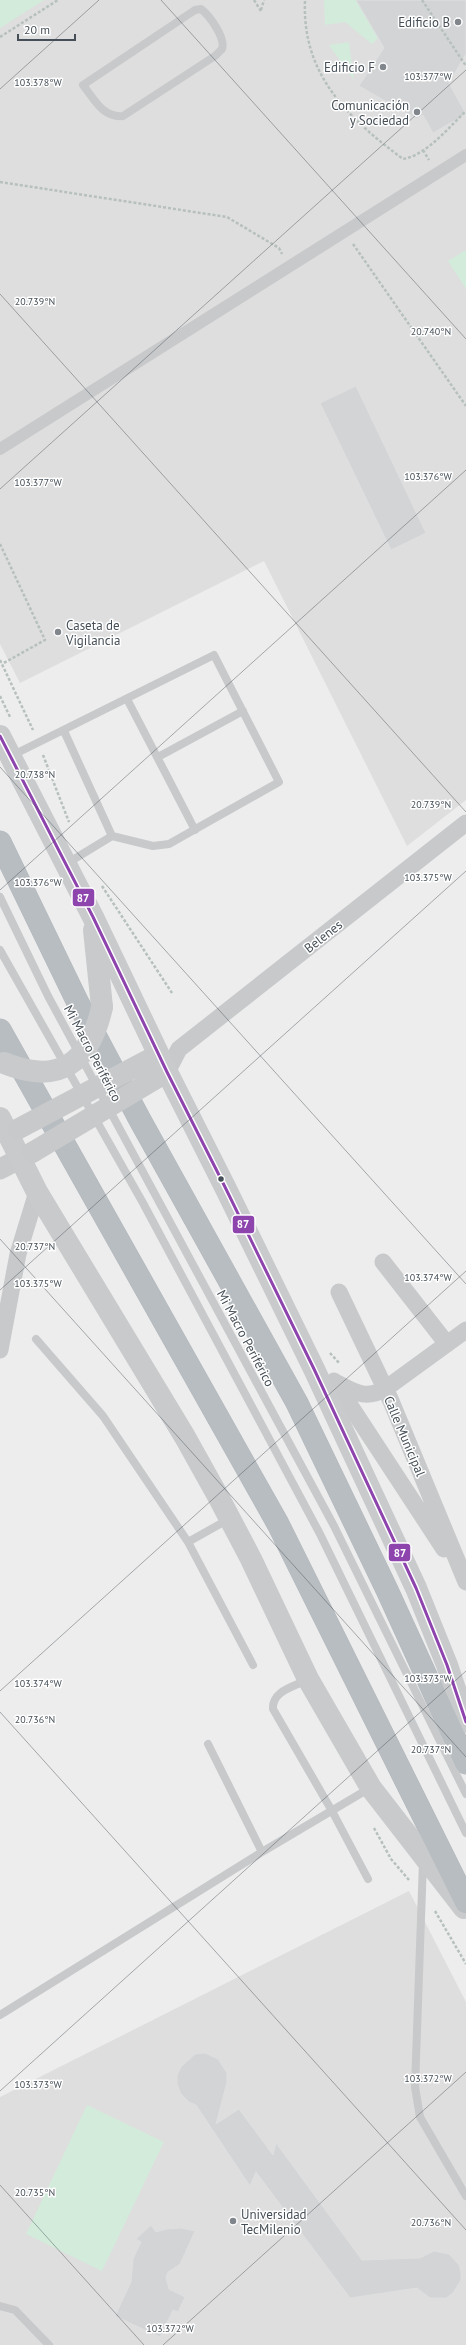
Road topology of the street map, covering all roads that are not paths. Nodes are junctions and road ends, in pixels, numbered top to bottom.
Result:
1 (83, 85) joint
2 (466, 155) edge
3 (0, 449) edge
4 (127, 699) junction
5 (243, 711) junction
6 (64, 731) junction
7 (0, 736) edge
8 (18, 753) junction
9 (158, 757) junction
10 (466, 823) edge
11 (195, 830) junction
12 (112, 836) junction
13 (0, 842) edge
14 (65, 864) junction
15 (0, 897) edge
16 (93, 917) junction
17 (0, 950) edge
18 (0, 1030) edge
19 (2, 1062) edge
20 (162, 1063) junction
21 (7, 1130) edge
22 (26, 1156) junction
23 (0, 1169) edge
24 (37, 1192) junction
25 (383, 1262) dead end
26 (338, 1292) dead end
27 (466, 1330) edge
28 (36, 1339) dead end
29 (447, 1344) junction
30 (0, 1350) edge
31 (314, 1369) junction
32 (334, 1382) junction
33 (385, 1389) junction
34 (230, 1519) junction
35 (188, 1542) junction
36 (466, 1582) edge
37 (253, 1665) dead end
38 (308, 1680) junction
39 (466, 1722) edge
40 (208, 1744) dead end
41 (466, 1763) edge
42 (371, 1788) junction
43 (466, 1794) edge
44 (332, 1811) junction
45 (466, 1833) edge
46 (262, 1852) junction
47 (423, 1858) junction
48 (368, 1879) dead end
49 (466, 1902) edge
50 (466, 1911) edge
51 (0, 2015) edge
52 (466, 2196) edge
53 (0, 2306) edge
54 (49, 2345) edge

1 - 1 lane
2 - 3 street
4 - 5 lane
4 - 6 lane
4 - 9 lane
5 - 9 lane
5 - 11 lane
6 - 8 lane
6 - 12 lane
7 - 8 main road
8 - 14 main road
9 - 11 lane
10 - 20 street, Belenes
11 - 12 lane
12 - 14 lane
13 - 41 highway
14 - 16 main road
15 - 43 lane, Mi Macro Periférico
16 - 19 main road, bridge
16 - 20 main road
17 - 45 lane, Mi Macro Periférico
18 - 49 highway
20 - 21 street, bridge
20 - 22 street, bridge
20 - 31 main road
21 - 22 main road
22 - 23 street
22 - 24 main road
24 - 30 street
24 - 34 main road
25 - 29 street
26 - 33 street, Calle Municipal
27 - 29 street
28 - 35 lane
29 - 33 street
31 - 32 street
31 - 39 main road
32 - 33 street
32 - 36 street, Calle Municipal
33 - 36 street, Calle Municipal
34 - 35 lane
34 - 38 main road
35 - 37 lane
38 - 42 main road
38 - 44 lane
40 - 46 lane
42 - 44 lane
42 - 47 main road
44 - 46 lane
44 - 48 lane
46 - 51 lane
47 - 50 main road
47 - 52 lane
53 - 54 lane

